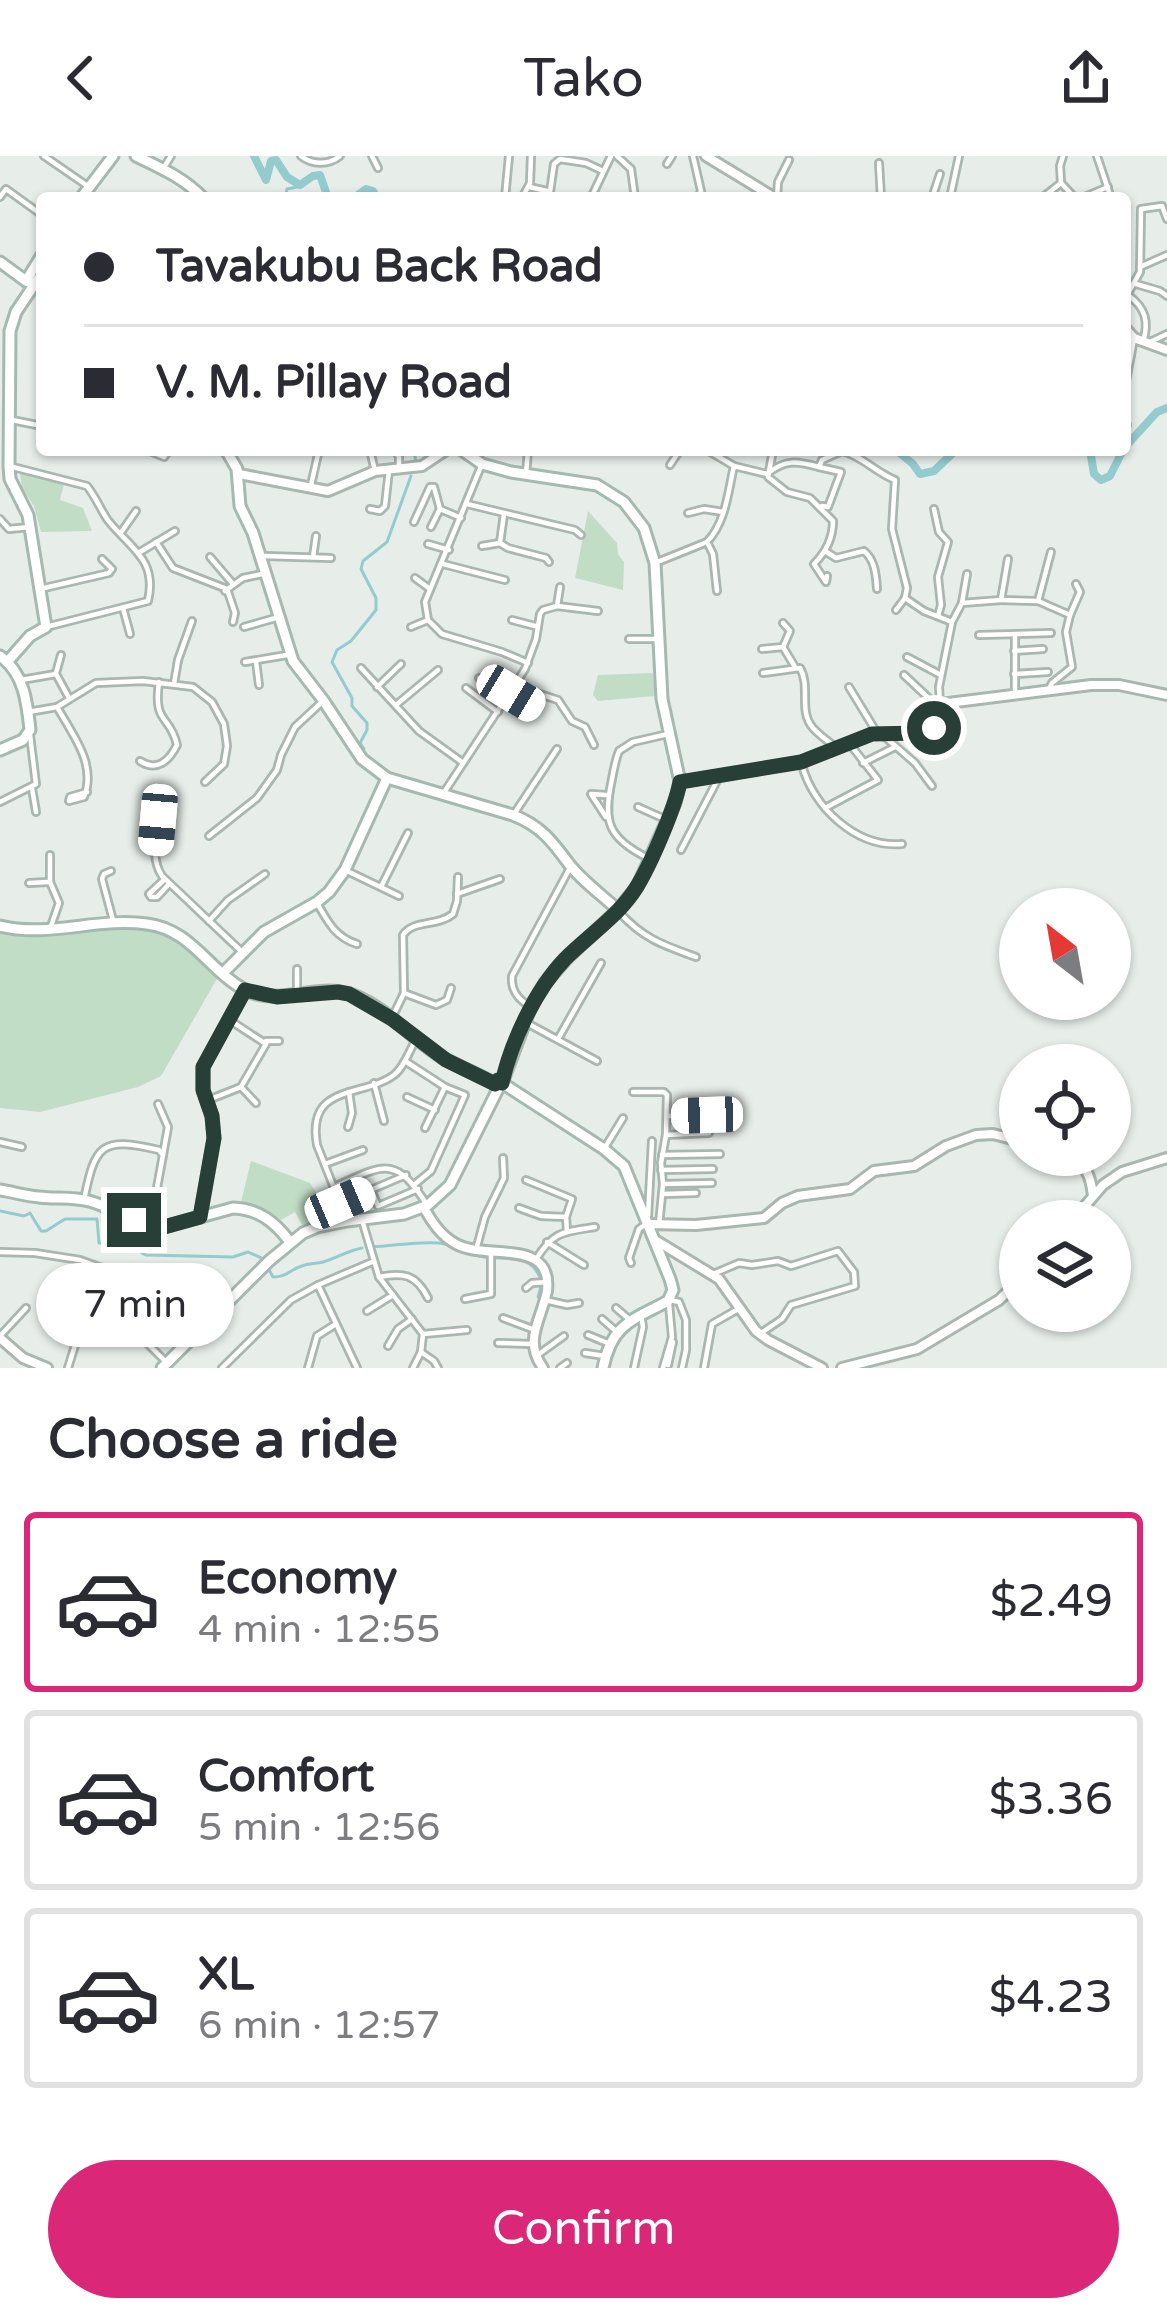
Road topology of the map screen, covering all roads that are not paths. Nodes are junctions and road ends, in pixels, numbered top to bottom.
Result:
1 (44, 156) edge
2 (113, 156) edge
3 (136, 156) edge
4 (171, 156) edge
5 (301, 156) edge
6 (340, 156) edge
7 (372, 156) edge
8 (508, 156) edge
9 (531, 156) edge
10 (614, 156) edge
11 (672, 156) edge
12 (693, 156) edge
13 (706, 156) edge
14 (959, 156) edge
15 (1063, 156) edge
16 (1097, 156) edge
17 (789, 160) dead end
18 (879, 163) dead end
19 (667, 164) dead end
20 (378, 168) dead end
21 (164, 169) junction
22 (603, 171) junction
23 (940, 174) dead end
24 (1061, 183) junction
25 (88, 187) junction
26 (529, 187) junction
27 (1108, 187) junction
28 (85, 192) edge
29 (198, 192) edge
30 (505, 192) edge
31 (525, 192) edge
32 (543, 192) edge
33 (552, 192) edge
34 (594, 192) edge
35 (633, 192) edge
36 (701, 192) edge
37 (766, 192) edge
38 (777, 192) edge
39 (881, 192) edge
40 (934, 192) edge
41 (951, 192) edge
42 (1050, 192) edge
43 (1071, 192) edge
44 (1094, 192) edge
45 (1109, 192) edge
46 (0, 197) edge
47 (36, 211) edge
48 (1167, 219) edge
49 (1167, 255) edge
50 (3, 264) edge
51 (1140, 266) junction
52 (35, 281) edge
53 (1136, 284) junction
54 (1131, 289) edge
55 (1167, 296) edge
56 (1131, 298) edge
57 (1131, 333) edge
58 (1167, 334) edge
59 (1141, 342) junction
60 (1167, 350) edge
61 (1131, 353) edge
62 (5, 358) edge
63 (10, 419) junction
64 (36, 425) edge
65 (229, 456) edge
66 (318, 456) edge
67 (371, 456) edge
68 (399, 456) edge
69 (437, 456) edge
70 (471, 456) edge
71 (528, 456) edge
72 (676, 456) edge
73 (722, 456) edge
74 (770, 456) edge
75 (831, 456) edge
76 (855, 456) edge
77 (482, 464) junction
78 (670, 465) dead end
79 (10, 466) junction
80 (734, 466) junction
81 (819, 467) junction
82 (394, 470) junction
83 (375, 471) junction
84 (238, 474) junction
85 (526, 474) junction
86 (765, 474) junction
87 (311, 488) junction
88 (810, 498) junction
89 (467, 504) junction
90 (440, 508) junction
91 (370, 509) dead end
92 (934, 509) dead end
93 (136, 512) dead end
94 (688, 512) dead end
95 (723, 512) junction
96 (504, 514) junction
97 (461, 518) junction
98 (0, 519) edge
99 (414, 522) dead end
100 (29, 527) junction
101 (431, 527) dead end
102 (175, 531) dead end
103 (120, 533) junction
104 (581, 535) dead end
105 (316, 536) dead end
106 (156, 542) junction
107 (707, 542) junction
108 (500, 543) junction
109 (428, 544) dead end
110 (482, 547) dead end
111 (449, 550) junction
112 (825, 551) junction
113 (140, 552) junction
114 (1051, 552) dead end
115 (261, 556) junction
116 (210, 557) dead end
117 (313, 557) junction
118 (331, 558) dead end
119 (1009, 559) dead end
120 (549, 562) dead end
121 (655, 562) junction
122 (443, 564) junction
123 (265, 574) junction
124 (967, 574) dead end
125 (97, 576) dead end
126 (827, 576) dead end
127 (415, 578) dead end
128 (505, 580) dead end
129 (1076, 584) dead end
130 (560, 587) dead end
131 (228, 588) junction
132 (40, 589) junction
133 (877, 589) dead end
134 (431, 590) junction
135 (717, 591) dead end
136 (905, 598) junction
137 (1001, 600) junction
138 (1038, 602) junction
139 (962, 603) junction
140 (557, 606) junction
141 (123, 608) junction
142 (598, 610) dead end
143 (896, 610) dead end
144 (1070, 615) junction
145 (938, 616) junction
146 (279, 617) junction
147 (428, 620) junction
148 (512, 620) dead end
149 (192, 621) dead end
150 (233, 622) dead end
151 (952, 622) junction
152 (783, 623) dead end
153 (538, 626) junction
154 (46, 627) junction
155 (244, 627) dead end
156 (411, 627) dead end
157 (130, 634) dead end
158 (1016, 634) junction
159 (1052, 634) dead end
160 (979, 635) dead end
161 (628, 639) dead end
162 (658, 639) junction
163 (783, 647) junction
164 (762, 649) dead end
165 (1043, 649) dead end
166 (1014, 651) junction
167 (61, 655) dead end
168 (290, 655) junction
169 (907, 657) dead end
170 (4, 658) edge
171 (256, 660) junction
172 (245, 662) dead end
173 (528, 663) junction
174 (401, 664) dead end
175 (795, 667) junction
176 (361, 668) dead end
177 (437, 670) dead end
178 (1048, 672) dead end
179 (763, 673) dead end
180 (56, 674) junction
181 (1014, 674) junction
182 (904, 675) dead end
183 (942, 676) junction
184 (479, 678) dead end
185 (21, 680) junction
186 (159, 682) junction
187 (174, 684) junction
188 (260, 685) dead end
189 (516, 686) junction
190 (377, 687) junction
191 (850, 687) dead end
192 (466, 688) dead end
193 (1049, 689) junction
194 (509, 695) junction
195 (1016, 695) junction
196 (1167, 695) edge
197 (69, 698) junction
198 (323, 700) junction
199 (940, 704) junction
200 (395, 706) junction
201 (57, 707) junction
202 (536, 708) dead end
203 (28, 712) junction
204 (498, 712) junction
205 (29, 730) junction
206 (879, 733) junction
207 (668, 734) junction
208 (849, 743) junction
209 (594, 746) dead end
210 (896, 746) junction
211 (838, 748) junction
212 (557, 749) dead end
213 (0, 750) edge
214 (140, 761) dead end
215 (463, 762) junction
216 (801, 762) junction
217 (863, 764) junction
218 (719, 777) junction
219 (387, 778) junction
220 (205, 782) dead end
221 (680, 782) junction
222 (932, 786) dead end
223 (32, 788) junction
224 (87, 792) dead end
225 (443, 794) junction
226 (608, 795) junction
227 (0, 802) edge
228 (638, 808) dead end
229 (825, 808) junction
230 (36, 812) dead end
231 (513, 814) junction
232 (606, 817) junction
233 (158, 820) dead end
234 (667, 820) junction
235 (408, 833) dead end
236 (208, 836) dead end
237 (902, 844) dead end
238 (681, 850) dead end
239 (50, 855) dead end
240 (650, 859) junction
241 (571, 866) junction
242 (345, 870) junction
243 (111, 871) dead end
244 (265, 874) dead end
245 (458, 877) dead end
246 (500, 879) dead end
247 (50, 882) junction
248 (29, 883) dead end
249 (381, 887) junction
250 (457, 894) junction
251 (399, 896) dead end
252 (316, 902) junction
253 (618, 910) junction
254 (209, 921) junction
255 (114, 925) junction
256 (0, 926) edge
257 (50, 929) junction
258 (357, 944) dead end
259 (242, 952) junction
260 (696, 957) dead end
261 (601, 963) dead end
262 (297, 969) dead end
263 (223, 973) junction
264 (451, 988) dead end
265 (245, 990) junction
266 (404, 993) junction
267 (296, 996) junction
268 (531, 1006) junction
269 (228, 1019) junction
270 (392, 1019) junction
271 (525, 1022) junction
272 (558, 1039) junction
273 (416, 1040) junction
274 (279, 1041) dead end
275 (266, 1042) junction
276 (405, 1061) junction
277 (597, 1061) dead end
278 (374, 1083) junction
279 (497, 1083) junction
280 (241, 1087) junction
281 (445, 1087) junction
282 (349, 1090) junction
283 (633, 1092) dead end
284 (407, 1097) dead end
285 (207, 1100) junction
286 (256, 1103) dead end
287 (158, 1104) dead end
288 (434, 1110) junction
289 (707, 1115) dead end
290 (667, 1116) junction
291 (622, 1118) dead end
292 (384, 1121) dead end
293 (348, 1127) dead end
294 (425, 1128) dead end
295 (709, 1133) dead end
296 (666, 1135) junction
297 (999, 1136) edge
298 (652, 1141) dead end
299 (0, 1142) edge
300 (22, 1147) dead end
301 (604, 1149) junction
302 (363, 1150) dead end
303 (721, 1154) dead end
304 (163, 1155) junction
305 (662, 1155) junction
306 (503, 1158) dead end
307 (1167, 1158) edge
308 (325, 1164) junction
309 (713, 1169) dead end
310 (662, 1170) junction
311 (406, 1175) junction
312 (1088, 1176) edge
313 (526, 1180) dead end
314 (712, 1183) dead end
315 (663, 1184) junction
316 (334, 1187) junction
317 (416, 1187) junction
318 (0, 1190) edge
319 (370, 1190) junction
320 (696, 1193) dead end
321 (662, 1194) junction
322 (1093, 1196) junction
323 (84, 1200) junction
324 (1090, 1200) edge
325 (340, 1203) junction
326 (426, 1206) junction
327 (519, 1208) dead end
328 (200, 1217) junction
329 (566, 1217) junction
330 (362, 1220) junction
331 (347, 1221) junction
332 (645, 1223) junction
333 (659, 1225) junction
334 (150, 1226) junction
335 (595, 1227) dead end
336 (567, 1231) junction
337 (652, 1239) junction
338 (547, 1241) junction
339 (290, 1242) junction
340 (476, 1250) junction
341 (0, 1252) edge
342 (492, 1256) junction
343 (536, 1258) junction
344 (372, 1262) junction
345 (631, 1263) dead end
346 (584, 1265) dead end
347 (712, 1274) junction
348 (379, 1277) junction
349 (548, 1282) junction
350 (318, 1285) junction
351 (526, 1288) dead end
352 (175, 1290) junction
353 (393, 1295) junction
354 (428, 1298) dead end
355 (465, 1299) dead end
356 (545, 1300) junction
357 (668, 1300) junction
358 (999, 1300) edge
359 (579, 1303) dead end
360 (225, 1305) junction
361 (173, 1306) dead end
362 (26, 1308) dead end
363 (616, 1308) dead end
364 (740, 1308) junction
365 (367, 1311) dead end
366 (635, 1317) junction
367 (412, 1318) junction
368 (503, 1318) dead end
369 (602, 1319) dead end
370 (64, 1321) dead end
371 (336, 1324) junction
372 (80, 1328) junction
373 (467, 1330) dead end
374 (536, 1330) junction
375 (618, 1333) junction
376 (424, 1334) junction
377 (759, 1334) junction
378 (588, 1335) dead end
379 (564, 1336) dead end
380 (0, 1337) edge
381 (101, 1337) dead end
382 (147, 1343) dead end
383 (498, 1343) dead end
384 (532, 1344) junction
385 (610, 1344) junction
386 (388, 1346) dead end
387 (422, 1352) junction
388 (585, 1353) dead end
389 (535, 1356) junction
390 (604, 1362) edge
391 (33, 1366) edge
392 (164, 1366) edge
393 (665, 1366) edge
394 (865, 1366) edge
395 (46, 1368) edge
396 (68, 1368) edge
397 (222, 1368) edge
398 (308, 1368) edge
399 (357, 1368) edge
400 (413, 1368) edge
401 (438, 1368) edge
402 (543, 1368) edge
403 (634, 1368) edge
404 (682, 1368) edge
405 (704, 1368) edge
406 (822, 1368) edge
407 (842, 1368) edge

1 - 25 street
2 - 25 main road
3 - 21 main road
4 - 21 street
5 - 6 street
7 - 20 street
8 - 30 street
9 - 26 street
10 - 22 street
10 - 35 street
11 - 19 street
12 - 36 street
13 - 37 street
14 - 41 street
15 - 24 street
16 - 27 street
17 - 38 street
18 - 39 street
21 - 29 main road
22 - 33 street
22 - 34 street
23 - 40 street
24 - 42 street
24 - 43 street
25 - 28 main road
26 - 31 street
26 - 32 street
27 - 44 street
27 - 45 street
46 - 47 street
48 - 51 street
49 - 51 street
50 - 52 main road
51 - 53 street
52 - 62 main road
53 - 54 street
53 - 55 street
56 - 59 street
57 - 59 street
58 - 59 street
59 - 60 street
59 - 61 street
62 - 63 main road
63 - 64 street
63 - 79 main road
65 - 84 main road
66 - 87 street
67 - 83 street
68 - 82 street
69 - 82 street
70 - 77 main road
71 - 85 street
72 - 78 street
73 - 80 street
74 - 86 street
75 - 81 street
76 - 136 street
77 - 85 main road
77 - 89 street
79 - 100 main road
79 - 103 street
80 - 86 street
80 - 95 street
81 - 86 street
81 - 88 street
82 - 83 street
82 - 91 street
83 - 87 street
84 - 87 street
84 - 115 main road
85 - 121 main road
86 - 88 street
88 - 112 street
89 - 96 street
89 - 97 street
90 - 97 street
90 - 99 street
90 - 101 street
92 - 145 street
93 - 103 street
94 - 95 street
95 - 107 street
96 - 104 street
96 - 108 street
97 - 111 street
98 - 100 street
100 - 132 main road
102 - 106 street
103 - 113 street
105 - 117 street
106 - 113 street
106 - 131 street
107 - 121 street
107 - 135 street
108 - 110 street
108 - 120 street
109 - 111 street
111 - 122 street
112 - 126 street
112 - 133 street
113 - 141 street
114 - 138 street
115 - 117 street
115 - 123 main road
116 - 131 street
117 - 118 street
119 - 137 street
121 - 162 main road
122 - 128 street
122 - 134 street
123 - 131 street
123 - 146 main road
124 - 139 street
125 - 132 street
127 - 134 street
129 - 144 street
130 - 140 street
131 - 150 street
132 - 154 main road
134 - 147 street
136 - 143 street
136 - 145 street
137 - 138 street
137 - 139 street
138 - 144 street
139 - 151 street
140 - 142 street
140 - 153 street
141 - 154 street
141 - 157 street
144 - 193 street
145 - 151 street
146 - 155 street
146 - 168 main road
147 - 156 street
147 - 173 street
148 - 153 street
149 - 187 street
151 - 183 street
152 - 163 street
153 - 173 street
154 - 170 main road
158 - 159 street
158 - 160 street
158 - 166 street
161 - 162 street
162 - 207 main road
163 - 164 street
163 - 175 street
165 - 166 street
166 - 181 street
167 - 180 street
168 - 171 street
168 - 198 main road
169 - 183 street
170 - 185 main road
171 - 172 street
171 - 188 street
173 - 189 street
174 - 190 street
175 - 179 street
175 - 211 street
176 - 190 street
177 - 200 street
178 - 181 street
180 - 185 street
180 - 197 street
181 - 195 street
182 - 199 street
183 - 199 street
184 - 194 street
185 - 203 main road
186 - 187 street
186 - 197 street
186 - 214 street
187 - 220 street
189 - 194 street
189 - 209 street
190 - 200 street
191 - 206 street
192 - 204 street
193 - 195 street
193 - 196 street
194 - 202 street
194 - 204 street
195 - 199 street
197 - 201 street
198 - 219 main road
198 - 236 street
199 - 206 street
200 - 215 street
201 - 203 street
201 - 224 street
203 - 205 main road
204 - 215 street
205 - 213 main road
205 - 223 street
206 - 208 street
206 - 210 street
207 - 221 main road
207 - 226 street
208 - 211 street
208 - 217 street
210 - 217 street
210 - 222 street
211 - 216 street
212 - 231 street
215 - 225 street
216 - 218 street
216 - 229 street
217 - 229 street
218 - 221 street
218 - 238 street
219 - 225 main road
219 - 242 main road
221 - 234 main road
223 - 227 street
223 - 230 street
225 - 231 main road
226 - 232 street
226 - 232 street
228 - 234 street
229 - 237 street
231 - 241 main road
232 - 240 street
233 - 254 street
234 - 240 main road
235 - 249 street
239 - 247 street
240 - 253 main road
241 - 253 main road
241 - 268 street
242 - 249 street
242 - 252 main road
243 - 255 street
244 - 254 street
245 - 250 street
246 - 250 street
247 - 248 street
247 - 257 street
249 - 251 street
250 - 266 street
252 - 258 street
252 - 259 main road
253 - 260 street
253 - 268 main road
254 - 259 street
255 - 257 main road
255 - 263 main road
256 - 257 main road
259 - 263 main road
261 - 272 street
262 - 267 street
263 - 265 main road
264 - 266 street
265 - 267 main road
265 - 269 main road
266 - 270 street
267 - 270 main road
268 - 271 main road
269 - 275 street
269 - 285 main road
270 - 273 main road
271 - 272 street
271 - 279 main road
272 - 277 street
273 - 276 street
273 - 279 main road
274 - 275 street
275 - 280 street
276 - 278 street
276 - 281 street
278 - 282 street
278 - 292 street
279 - 301 main road
279 - 326 main road
280 - 285 street
280 - 286 street
281 - 288 street
281 - 317 street
282 - 293 street
282 - 308 street
283 - 290 street
284 - 288 street
285 - 328 main road
287 - 304 street
288 - 294 street
289 - 290 street
290 - 296 street
291 - 301 street
295 - 296 street
296 - 305 street
297 - 333 street
298 - 332 street
299 - 300 street
301 - 332 main road
302 - 308 street
303 - 305 street
304 - 323 street
304 - 334 street
305 - 310 street
306 - 340 street
307 - 322 street
308 - 316 street
309 - 310 street
310 - 315 street
311 - 316 street
311 - 317 street
311 - 319 street
312 - 322 street
313 - 329 street
314 - 315 street
315 - 321 street
316 - 325 street
317 - 319 street
317 - 326 street
318 - 323 main road
319 - 325 street
320 - 321 street
321 - 333 street
322 - 324 street
323 - 334 main road
325 - 331 street
326 - 330 main road
326 - 340 street
327 - 329 street
328 - 334 main road
328 - 339 main road
329 - 336 street
330 - 331 main road
330 - 344 street
331 - 339 main road
332 - 333 street
332 - 337 main road
332 - 345 street
335 - 336 street
336 - 338 street
337 - 347 street
337 - 357 main road
338 - 343 street
338 - 346 street
339 - 360 main road
340 - 342 street
341 - 352 street
342 - 343 street
342 - 355 street
343 - 349 street
344 - 348 street
344 - 350 street
347 - 364 street
347 - 377 street
348 - 353 street
348 - 354 street
349 - 351 street
349 - 356 street
350 - 371 street
350 - 397 street
352 - 360 street
352 - 361 street
353 - 365 street
353 - 367 street
356 - 359 street
356 - 374 street
357 - 366 main road
357 - 393 street
357 - 404 street
358 - 394 street
360 - 392 main road
362 - 380 street
363 - 366 street
364 - 377 street
364 - 405 street
366 - 375 main road
366 - 403 street
367 - 376 street
367 - 386 street
368 - 374 street
369 - 375 street
370 - 372 street
371 - 398 street
371 - 399 street
372 - 381 street
372 - 396 street
373 - 376 street
374 - 384 street
375 - 385 main road
376 - 387 street
377 - 406 street
378 - 385 street
379 - 389 street
380 - 391 street
382 - 392 street
383 - 384 street
384 - 389 street
385 - 390 main road
387 - 400 street
387 - 401 street
388 - 390 street
389 - 402 street
391 - 395 street
394 - 407 street

